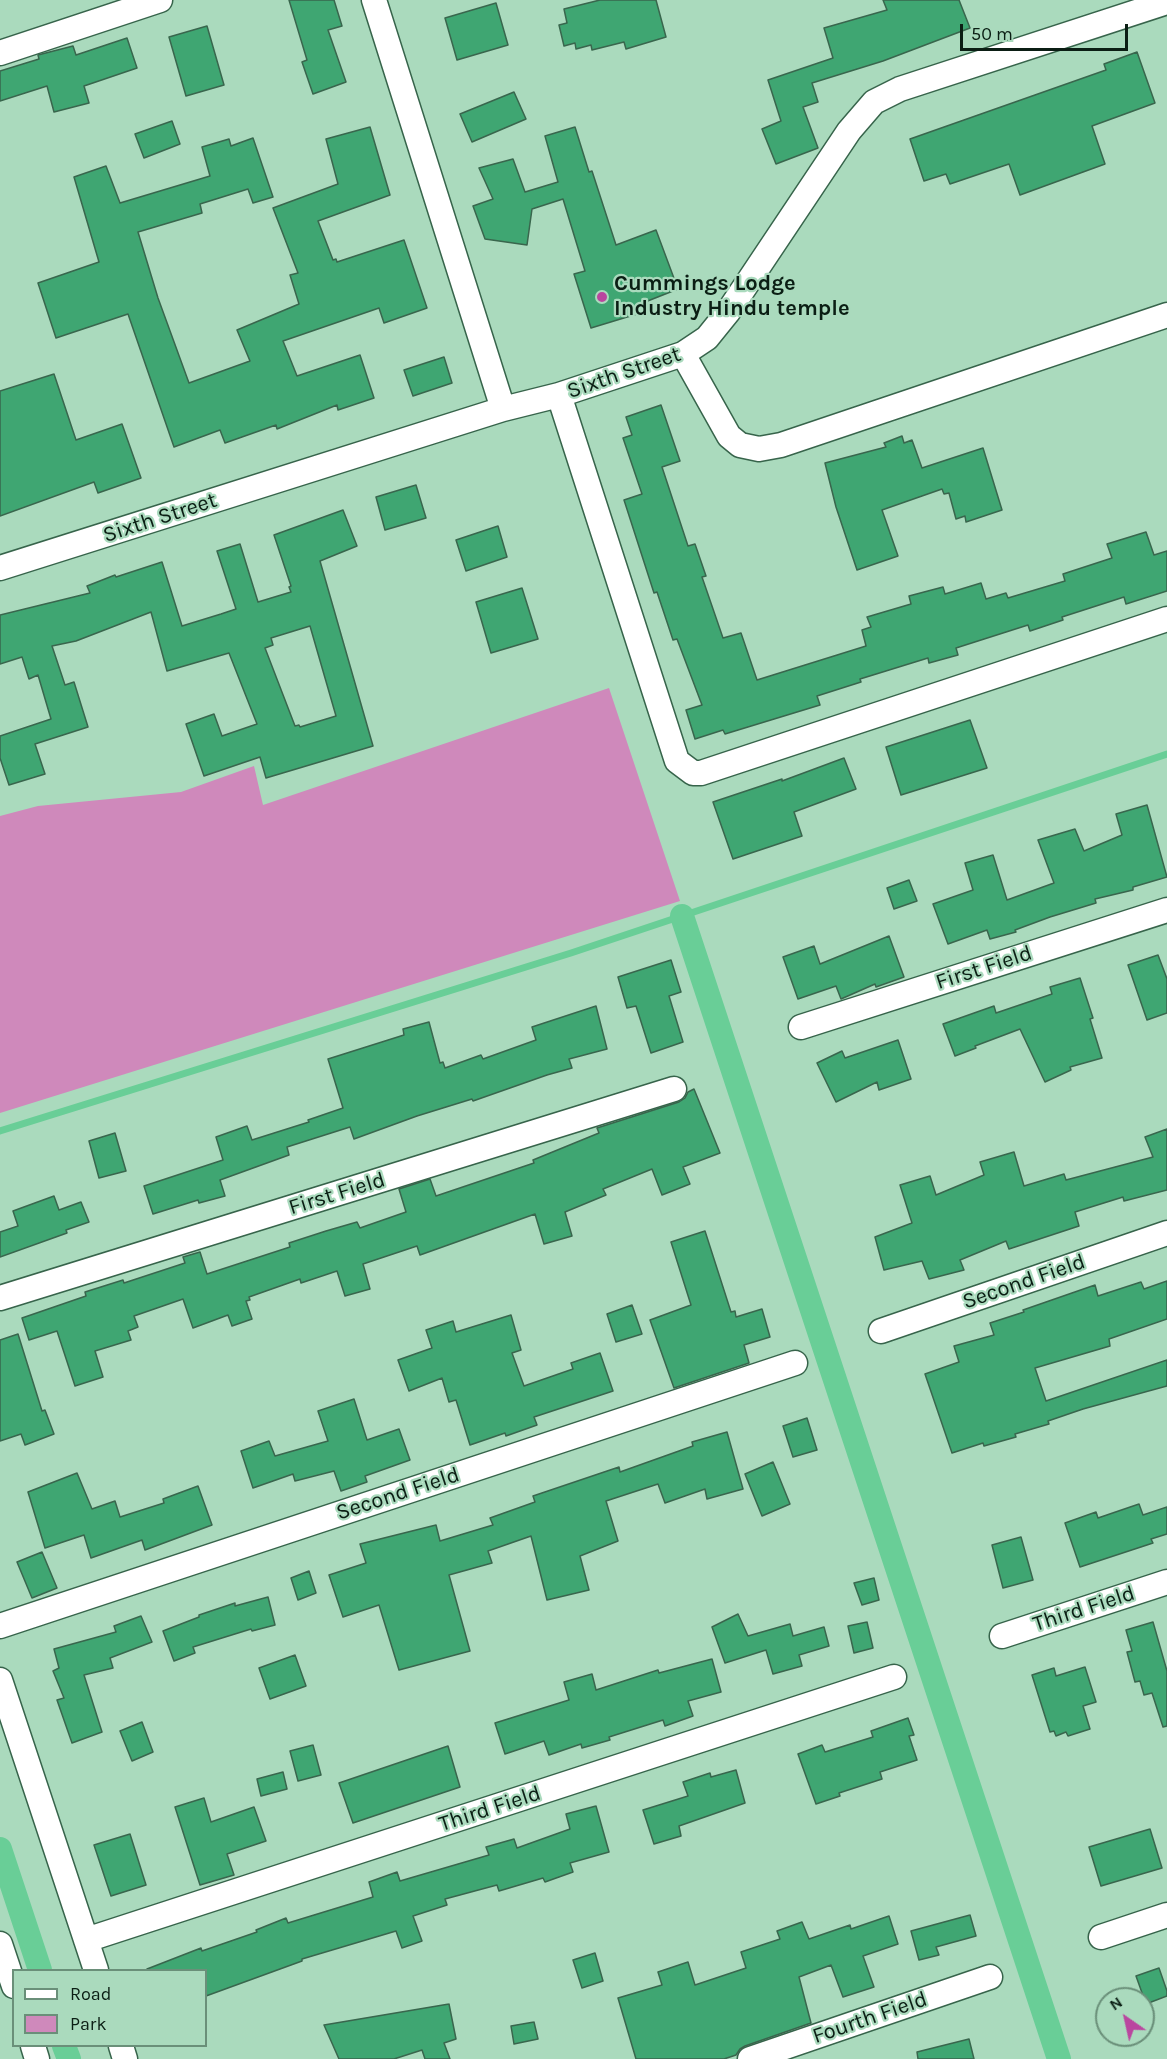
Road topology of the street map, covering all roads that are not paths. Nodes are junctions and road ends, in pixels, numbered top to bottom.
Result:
1 (160, 0) edge
2 (374, 0) edge
3 (1167, 2) edge
4 (0, 53) edge
5 (1167, 315) edge
6 (683, 354) junction
7 (559, 395) junction
8 (503, 409) junction
9 (0, 568) edge
10 (1167, 619) edge
11 (1167, 910) edge
12 (801, 1027) dead end
13 (674, 1089) dead end
14 (1167, 1233) edge
15 (0, 1298) edge
16 (881, 1330) dead end
17 (795, 1363) dead end
18 (1167, 1582) edge
19 (0, 1626) edge
20 (1002, 1636) dead end
21 (894, 1677) dead end
22 (0, 1680) edge
23 (1167, 1915) edge
24 (1101, 1937) dead end
25 (86, 1940) junction
26 (0, 1944) edge
27 (95, 1969) edge
28 (990, 1977) dead end
29 (12, 1980) edge
30 (750, 2059) edge

1 - 4 street
2 - 8 street
3 - 6 street, Sixth Street
5 - 6 street
6 - 7 street, Sixth Street
7 - 8 street, Sixth Street
7 - 10 street
8 - 9 street, Sixth Street
11 - 12 street, First Field
13 - 15 street, First Field
14 - 16 street, Second Field
17 - 19 street, Second Field
18 - 20 street, Third Field
21 - 25 street, Third Field
22 - 25 street
23 - 24 street
25 - 27 street
26 - 29 street
28 - 30 street, Fourth Field

